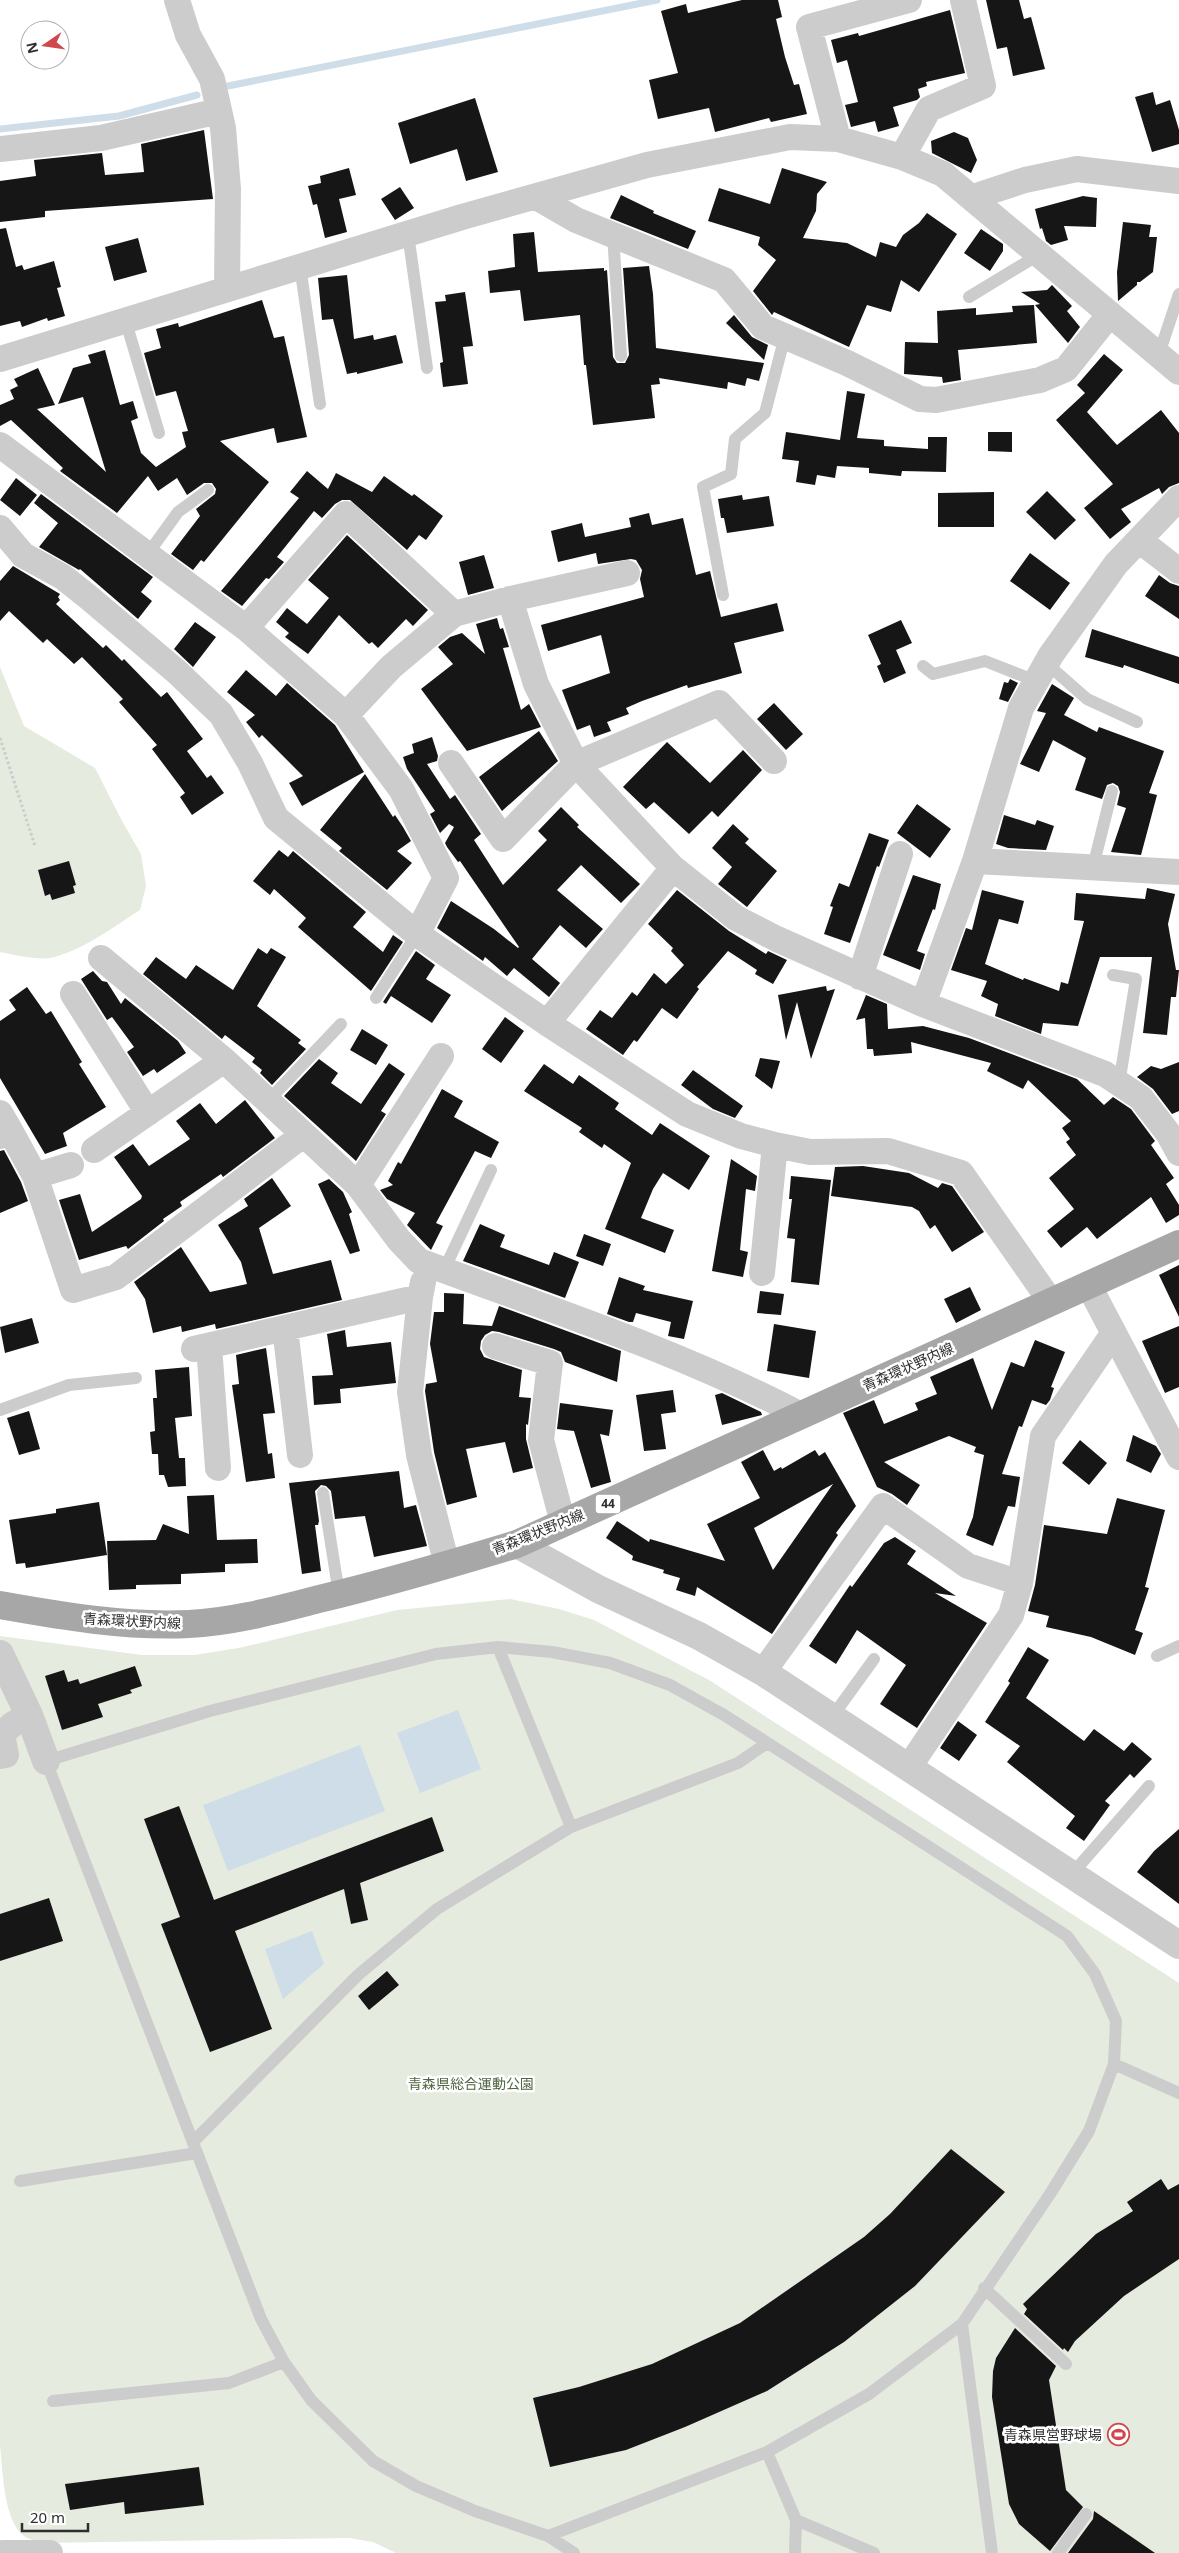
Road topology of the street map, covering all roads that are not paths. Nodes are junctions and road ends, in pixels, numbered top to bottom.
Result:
1 (177, 0) edge
2 (909, 0) edge
3 (963, 0) edge
4 (219, 111) junction
5 (838, 139) junction
6 (0, 148) edge
7 (902, 157) junction
8 (1179, 181) edge
9 (973, 196) junction
10 (538, 198) junction
11 (408, 234) junction
12 (614, 235) junction
13 (1040, 254) junction
14 (300, 266) junction
15 (227, 288) junction
16 (1179, 294) edge
17 (969, 297) dead end
18 (1110, 314) junction
19 (125, 319) junction
20 (785, 336) junction
21 (1159, 354) junction
22 (621, 356) dead end
23 (0, 358) edge
24 (427, 368) dead end
25 (1179, 372) edge
26 (320, 404) dead end
27 (159, 433) dead end
28 (0, 445) edge
29 (208, 490) dead end
30 (1179, 498) edge
31 (0, 528) edge
32 (1139, 540) junction
33 (147, 555) junction
34 (1179, 571) edge
35 (627, 572) dead end
36 (723, 594) dead end
37 (510, 599) junction
38 (454, 614) junction
39 (246, 628) junction
40 (922, 666) dead end
41 (1041, 672) junction
42 (346, 715) junction
43 (1137, 722) dead end
44 (774, 761) dead end
45 (451, 763) dead end
46 (576, 764) junction
47 (1112, 791) dead end
48 (900, 854) dead end
49 (975, 861) junction
50 (1093, 867) junction
51 (673, 868) junction
52 (1179, 872) edge
53 (417, 934) junction
54 (101, 958) dead end
55 (1113, 975) dead end
56 (860, 977) junction
57 (74, 994) dead end
58 (376, 998) dead end
59 (923, 1004) junction
60 (547, 1023) junction
61 (341, 1024) dead end
62 (441, 1056) dead end
63 (224, 1060) junction
64 (1119, 1084) junction
65 (268, 1101) junction
66 (148, 1113) junction
67 (4, 1127) edge
68 (303, 1135) junction
69 (775, 1145) junction
70 (94, 1150) dead end
71 (1179, 1153) edge
72 (71, 1165) dead end
73 (491, 1170) dead end
74 (35, 1176) junction
75 (358, 1185) junction
76 (1179, 1244) edge
77 (419, 1261) junction
78 (444, 1270) junction
79 (762, 1273) dead end
80 (1088, 1284) junction
81 (420, 1296) junction
82 (1051, 1302) junction
83 (285, 1328) junction
84 (1113, 1334) junction
85 (496, 1346) dead end
86 (136, 1378) dead end
87 (0, 1410) edge
88 (801, 1415) junction
89 (1169, 1415) edge
90 (300, 1455) dead end
91 (1179, 1457) edge
92 (218, 1468) dead end
93 (323, 1493) dead end
94 (563, 1523) junction
95 (517, 1544) junction
96 (447, 1565) junction
97 (1020, 1583) junction
98 (339, 1594) junction
99 (0, 1605) edge
100 (1179, 1646) edge
101 (498, 1647) junction
102 (0, 1654) edge
103 (1157, 1656) dead end
104 (874, 1659) dead end
105 (763, 1672) junction
106 (29, 1715) junction
107 (832, 1717) junction
108 (767, 1744) junction
109 (0, 1756) edge
110 (46, 1761) junction
111 (909, 1767) junction
112 (1149, 1786) dead end
113 (571, 1827) junction
114 (1071, 1875) junction
115 (1179, 1945) edge
116 (1114, 2064) junction
117 (1179, 2093) edge
118 (195, 2148) junction
119 (20, 2181) dead end
120 (984, 2288) junction
121 (962, 2324) junction
122 (284, 2362) junction
123 (1066, 2364) dead end
124 (53, 2402) dead end
125 (767, 2452) junction
126 (1086, 2514) dead end
127 (796, 2520) junction
128 (548, 2536) junction
129 (9, 2553) edge
130 (50, 2553) edge
131 (574, 2553) edge
132 (795, 2553) edge
133 (874, 2553) edge
134 (992, 2553) edge
135 (1058, 2553) edge

1 - 4 street
2 - 5 street
3 - 7 street
4 - 6 street
4 - 15 street
5 - 7 street
5 - 10 street
7 - 9 street
8 - 9 street
9 - 13 street
10 - 11 street
10 - 12 street
11 - 14 street
11 - 24 lane
12 - 20 street
12 - 22 lane
13 - 17 lane
13 - 18 street
14 - 15 street
14 - 26 lane
15 - 19 street
16 - 21 lane
18 - 20 street
18 - 21 street
19 - 23 street
19 - 27 lane
20 - 36 lane
21 - 25 street
28 - 33 street
29 - 33 lane
30 - 32 street
31 - 53 street
32 - 34 street
32 - 41 street
33 - 39 street
35 - 37 street
37 - 38 street
37 - 46 street
38 - 39 street
38 - 42 street
39 - 42 street
40 - 41 lane
41 - 43 lane
41 - 49 street
42 - 53 street
44 - 46 street
45 - 46 street
46 - 51 street
47 - 50 lane
48 - 56 street
49 - 50 street
49 - 59 street
50 - 52 street
51 - 56 street
51 - 60 street
53 - 58 lane
53 - 60 street
54 - 63 street
55 - 64 lane
56 - 59 street
57 - 66 street
59 - 64 street
60 - 69 street
61 - 65 lane
62 - 75 street
63 - 65 street
63 - 66 street
64 - 71 street
65 - 68 street
66 - 70 street
67 - 74 street
68 - 74 street
68 - 75 street
69 - 79 street
69 - 82 street
72 - 74 street
73 - 78 lane
75 - 77 street
76 - 80 main road, 青森環状野内線 / 44
77 - 78 street
77 - 81 street
78 - 88 street
80 - 82 main road, 青森環状野内線 / 44
80 - 84 street
81 - 83 street
81 - 96 street
82 - 88 main road, 青森環状野内線 / 44
83 - 90 street
83 - 92 street
84 - 89 street
84 - 97 street
85 - 94 street
86 - 87 lane
88 - 94 main road, 青森環状野内線 / 44
89 - 91 street
93 - 98 lane
94 - 95 main road, 青森環状野内線 / 44
95 - 96 main road, 青森環状野内線 / 44
95 - 105 street
96 - 98 main road, 青森環状野内線 / 44
97 - 105 street
97 - 111 street
98 - 99 main road, 青森環状野内線 / 44
100 - 103 lane
101 - 108 lane
101 - 110 lane
101 - 113 lane
102 - 106 street
104 - 107 lane
105 - 107 street
106 - 109 street
106 - 110 street
107 - 111 street
108 - 113 lane
108 - 116 lane
110 - 118 lane
111 - 114 street
112 - 114 lane
113 - 118 lane
114 - 115 street
116 - 117 lane
116 - 120 lane
118 - 119 lane
118 - 122 lane
120 - 121 lane
120 - 123 lane
121 - 125 lane
121 - 134 lane
122 - 124 lane
122 - 128 lane
125 - 127 lane
125 - 128 lane
126 - 135 lane
127 - 132 lane
127 - 133 lane
128 - 131 lane
129 - 130 street

